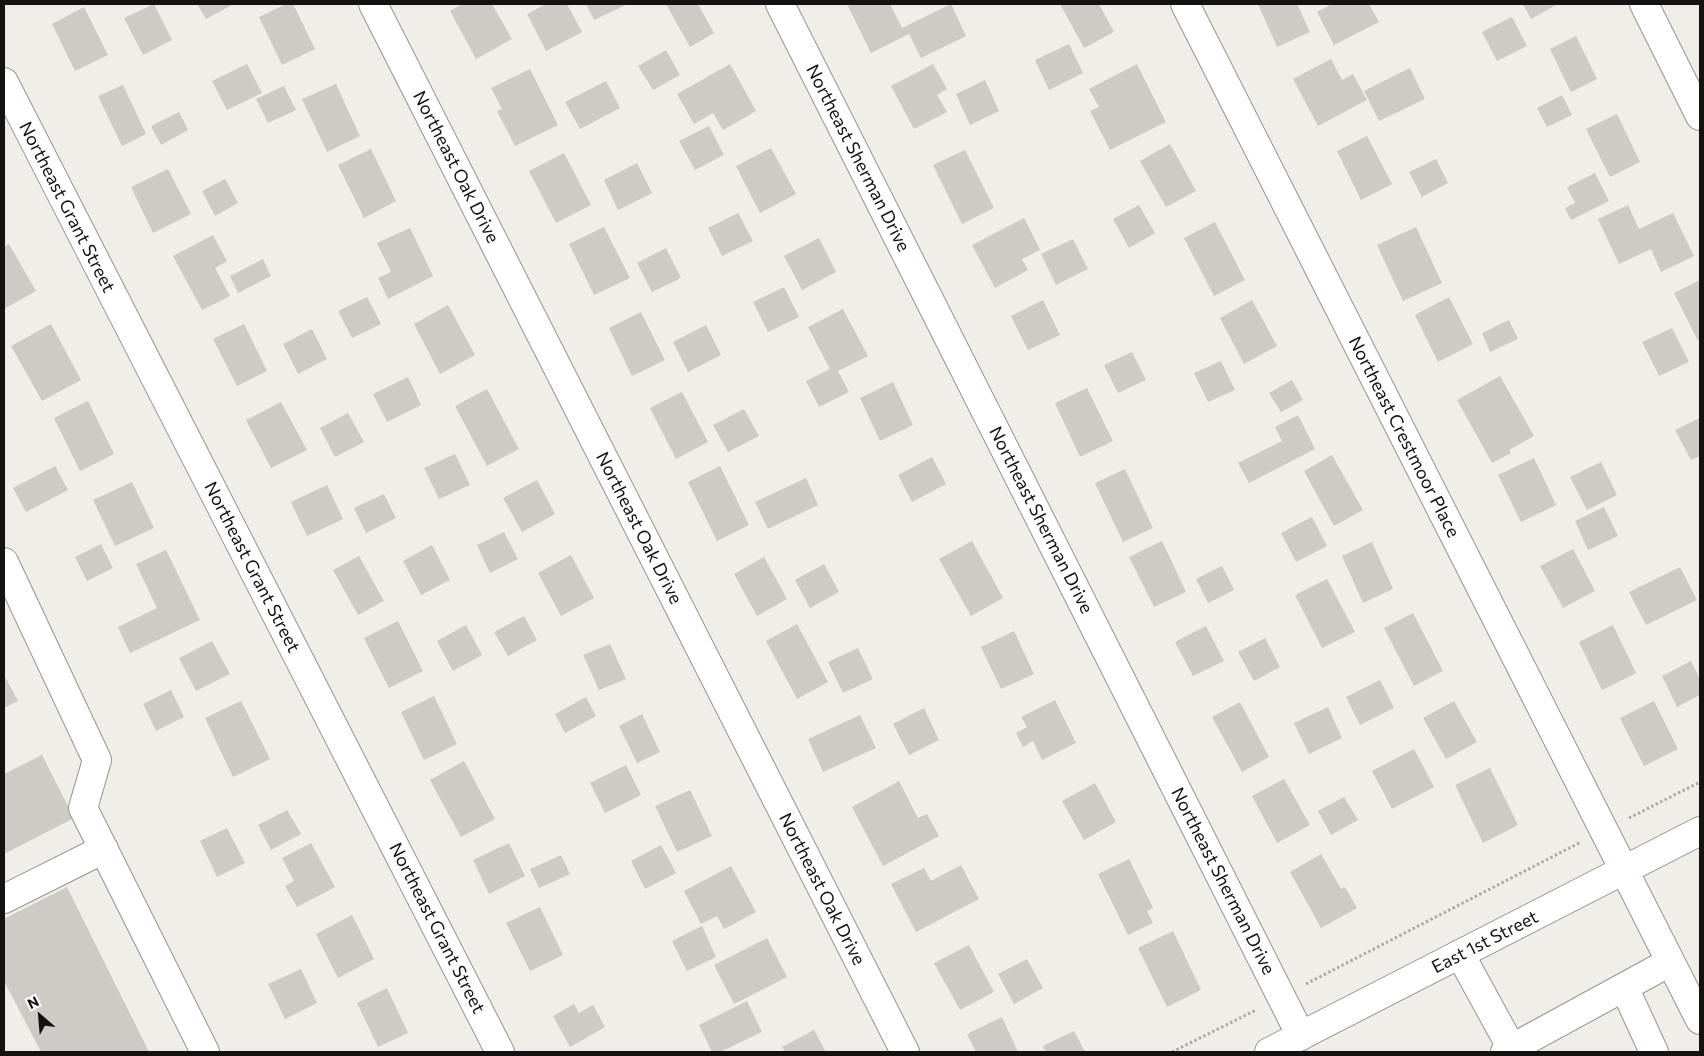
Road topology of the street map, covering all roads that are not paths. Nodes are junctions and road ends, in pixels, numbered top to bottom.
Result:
1 (373, 4) edge
2 (780, 4) edge
3 (1185, 4) edge
4 (1644, 4) edge
5 (4, 82) edge
6 (1700, 116) edge
7 (5, 569) edge
8 (1700, 831) edge
9 (104, 849) junction
10 (1624, 870) junction
11 (4, 899) edge
12 (1460, 954) junction
13 (1670, 962) junction
14 (1624, 987) junction
15 (1700, 1020) edge
16 (1301, 1036) junction
17 (1509, 1050) edge
18 (205, 1052) edge
19 (500, 1052) edge
20 (905, 1052) edge
21 (1269, 1052) edge
22 (1654, 1052) edge

1 - 20 street, Northeast Oak Drive
2 - 16 street, Northeast Sherman Drive
3 - 10 street, Northeast Crestmoor Place
4 - 6 street
5 - 19 street, Northeast Grant Street
7 - 9 street
8 - 10 street, East 1st Street
9 - 11 street
9 - 18 street
10 - 12 street, East 1st Street
10 - 13 street, Northeast Crestmoor Place
12 - 16 street, East 1st Street
12 - 17 street
13 - 14 street
13 - 15 street, Northeast Crestmoor Place
14 - 17 street
14 - 22 street
16 - 21 street, East 1st Street

